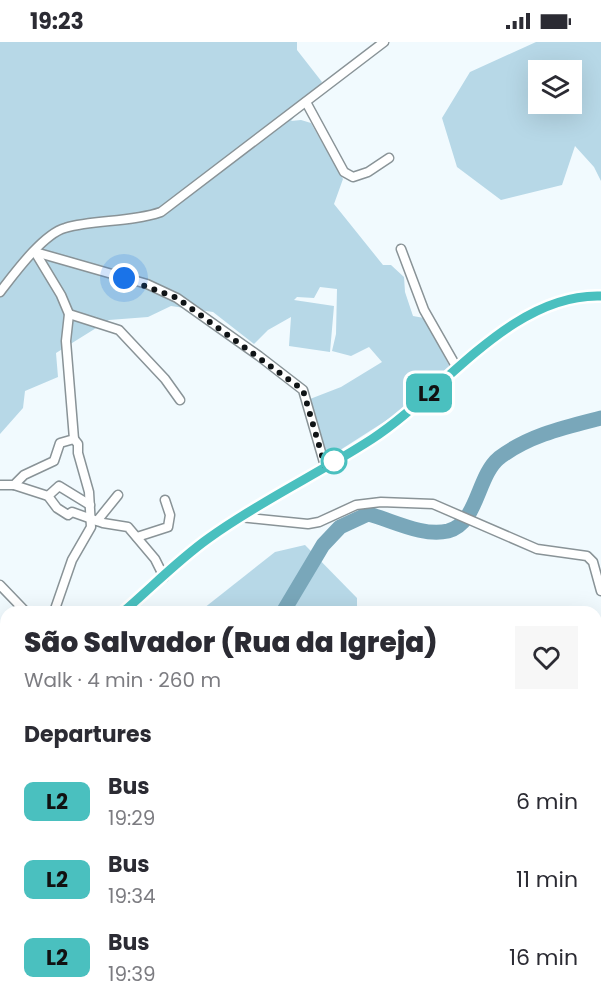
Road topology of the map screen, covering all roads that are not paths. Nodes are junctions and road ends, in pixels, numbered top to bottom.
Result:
1 (384, 42) edge
2 (306, 102) junction
3 (389, 158) dead end
4 (401, 249) dead end
5 (34, 252) junction
6 (0, 292) edge
7 (601, 296) edge
8 (69, 314) junction
9 (457, 368) junction
10 (180, 400) dead end
11 (74, 439) junction
12 (325, 466) junction
13 (0, 485) edge
14 (14, 485) junction
15 (118, 495) dead end
16 (48, 496) junction
17 (165, 500) dead end
18 (90, 505) junction
19 (259, 506) junction
20 (240, 517) junction
21 (94, 520) junction
22 (271, 520) junction
23 (137, 537) junction
24 (164, 577) junction
25 (0, 585) edge
26 (601, 591) edge
27 (20, 606) edge
28 (56, 606) edge
29 (130, 606) edge

1 - 2 street
2 - 3 street
2 - 5 street
4 - 9 street
5 - 6 street
5 - 8 street
5 - 12 street
7 - 9 street
8 - 10 street
8 - 11 street
9 - 12 street
11 - 14 street
11 - 18 street
12 - 19 street
13 - 14 street
14 - 16 street
15 - 21 street
16 - 18 street
16 - 21 street
17 - 23 street
18 - 21 street
19 - 20 street
19 - 22 street
20 - 22 street
20 - 24 street
21 - 23 street
21 - 28 street
22 - 26 street
23 - 24 street
24 - 29 street
25 - 27 street

